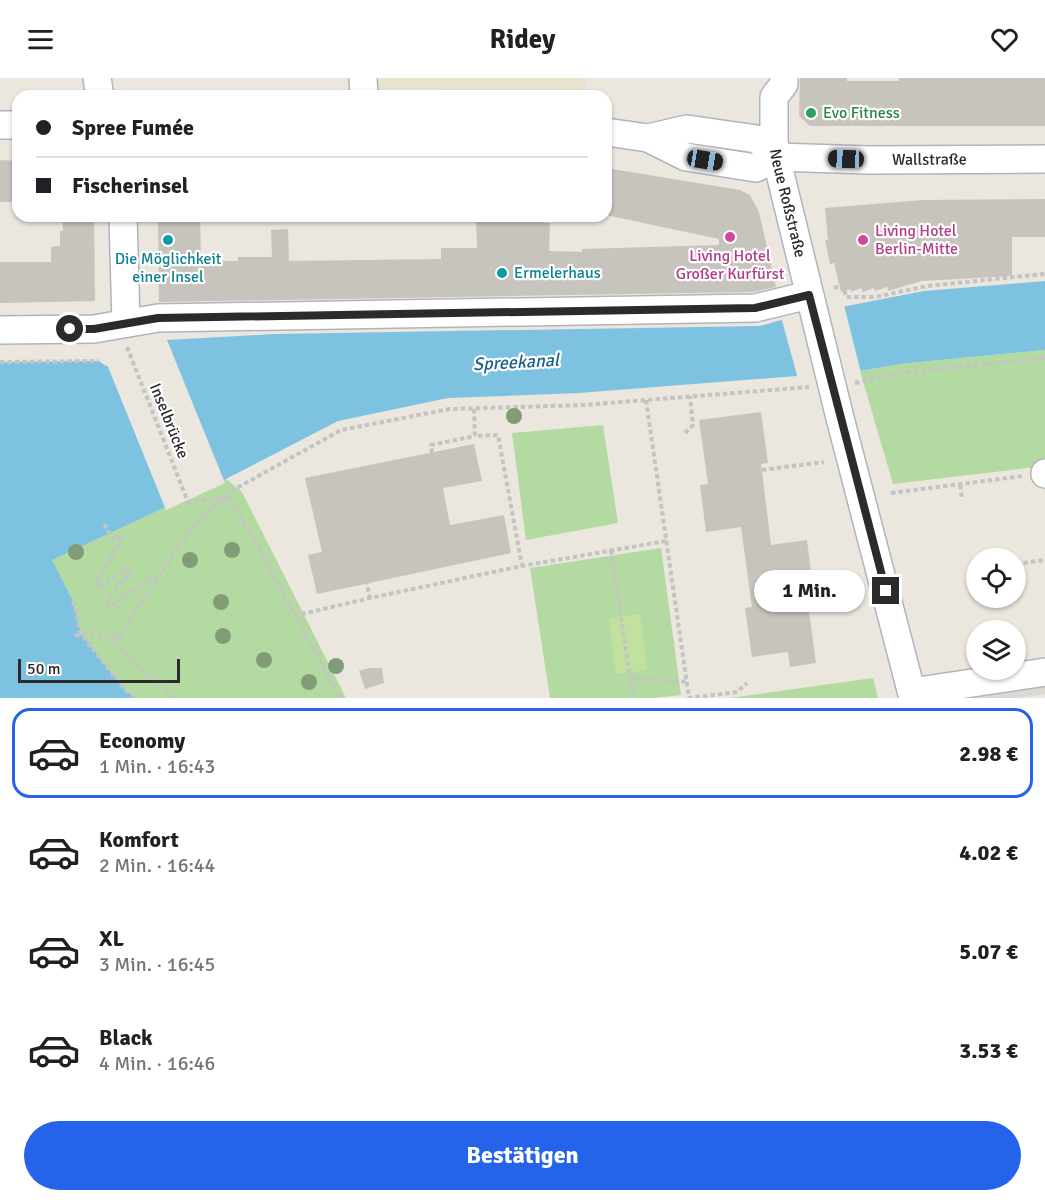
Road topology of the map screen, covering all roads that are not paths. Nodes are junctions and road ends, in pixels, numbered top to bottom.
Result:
1 (773, 84) edge
2 (612, 133) edge
3 (777, 157) junction
4 (1045, 159) edge
5 (123, 222) edge
6 (819, 298) junction
7 (0, 330) edge
8 (127, 336) junction
9 (1045, 672) edge
10 (913, 695) edge

1 - 3 street, Neue Roßstraße
2 - 3 street
3 - 4 street, Wallstraße
3 - 6 street, Neue Roßstraße
5 - 8 street
6 - 8 street
6 - 10 street, Neue Roßstraße
7 - 8 street
9 - 10 street

